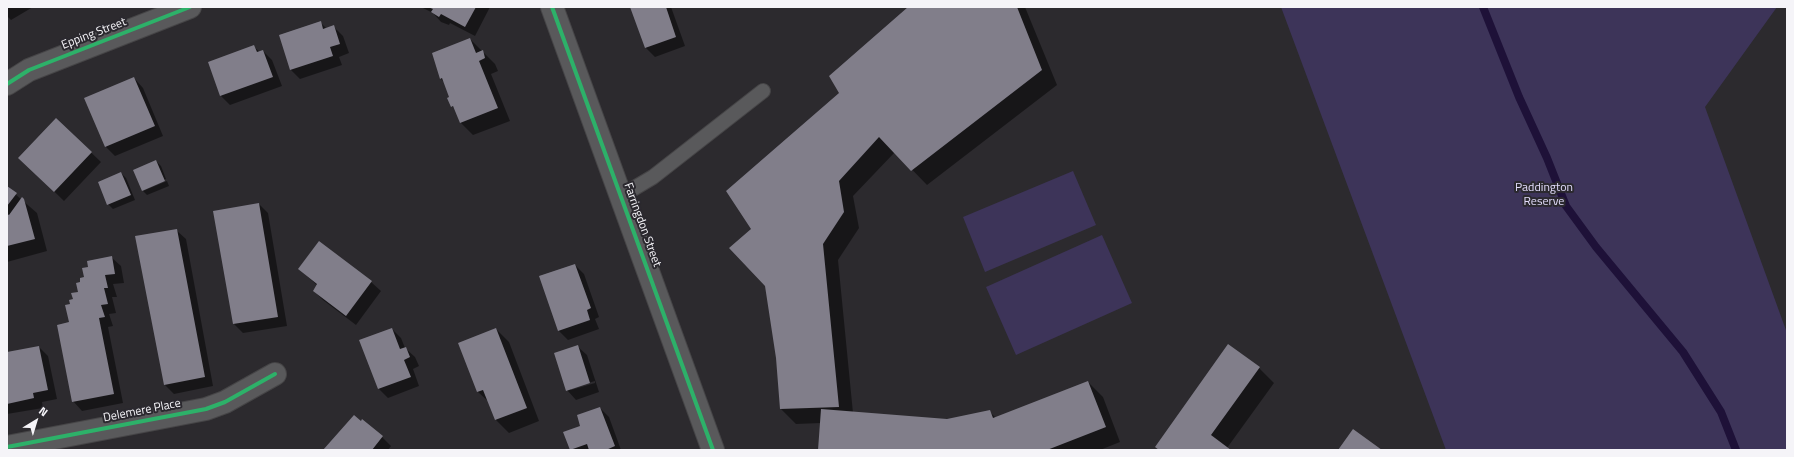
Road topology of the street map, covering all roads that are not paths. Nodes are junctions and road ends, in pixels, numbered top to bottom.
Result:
1 (190, 7) edge
2 (552, 7) edge
3 (7, 84) edge
4 (763, 91) dead end
5 (620, 196) junction
6 (275, 374) dead end
7 (7, 446) edge
8 (713, 450) edge

1 - 3 street, Epping Street
2 - 5 street, Farringdon Street
4 - 5 lane
5 - 8 street, Farringdon Street
6 - 7 street, Delemere Place

